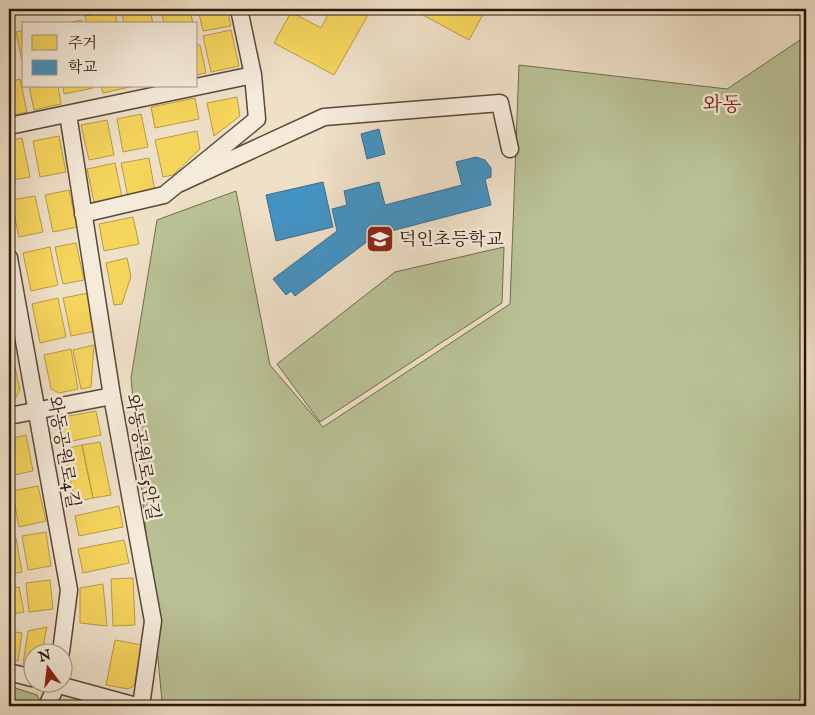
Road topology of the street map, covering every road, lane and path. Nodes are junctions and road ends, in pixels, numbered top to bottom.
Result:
1 (239, 9) edge
2 (253, 75) junction
3 (198, 87) edge
4 (191, 88) edge
5 (68, 114) junction
6 (9, 126) edge
7 (510, 150) dead end
8 (178, 184) junction
9 (83, 214) junction
10 (9, 258) edge
11 (112, 396) junction
12 (37, 411) junction
13 (9, 416) edge
14 (63, 642) edge
15 (9, 672) edge
16 (22, 675) edge
17 (72, 688) edge
18 (51, 692) edge
19 (47, 706) edge
20 (136, 706) edge
21 (141, 706) edge

1 - 2 street
2 - 3 street
2 - 8 street
4 - 5 street
5 - 6 street
5 - 9 street, 와동공원로5안길
7 - 8 street
8 - 9 street
9 - 11 street, 와동공원로5안길
10 - 12 street, 와동공원로4길
11 - 12 street
11 - 21 street, 와동공원로5안길
12 - 13 street
12 - 14 street, 와동공원로4길
15 - 16 street
17 - 20 street
18 - 19 street

